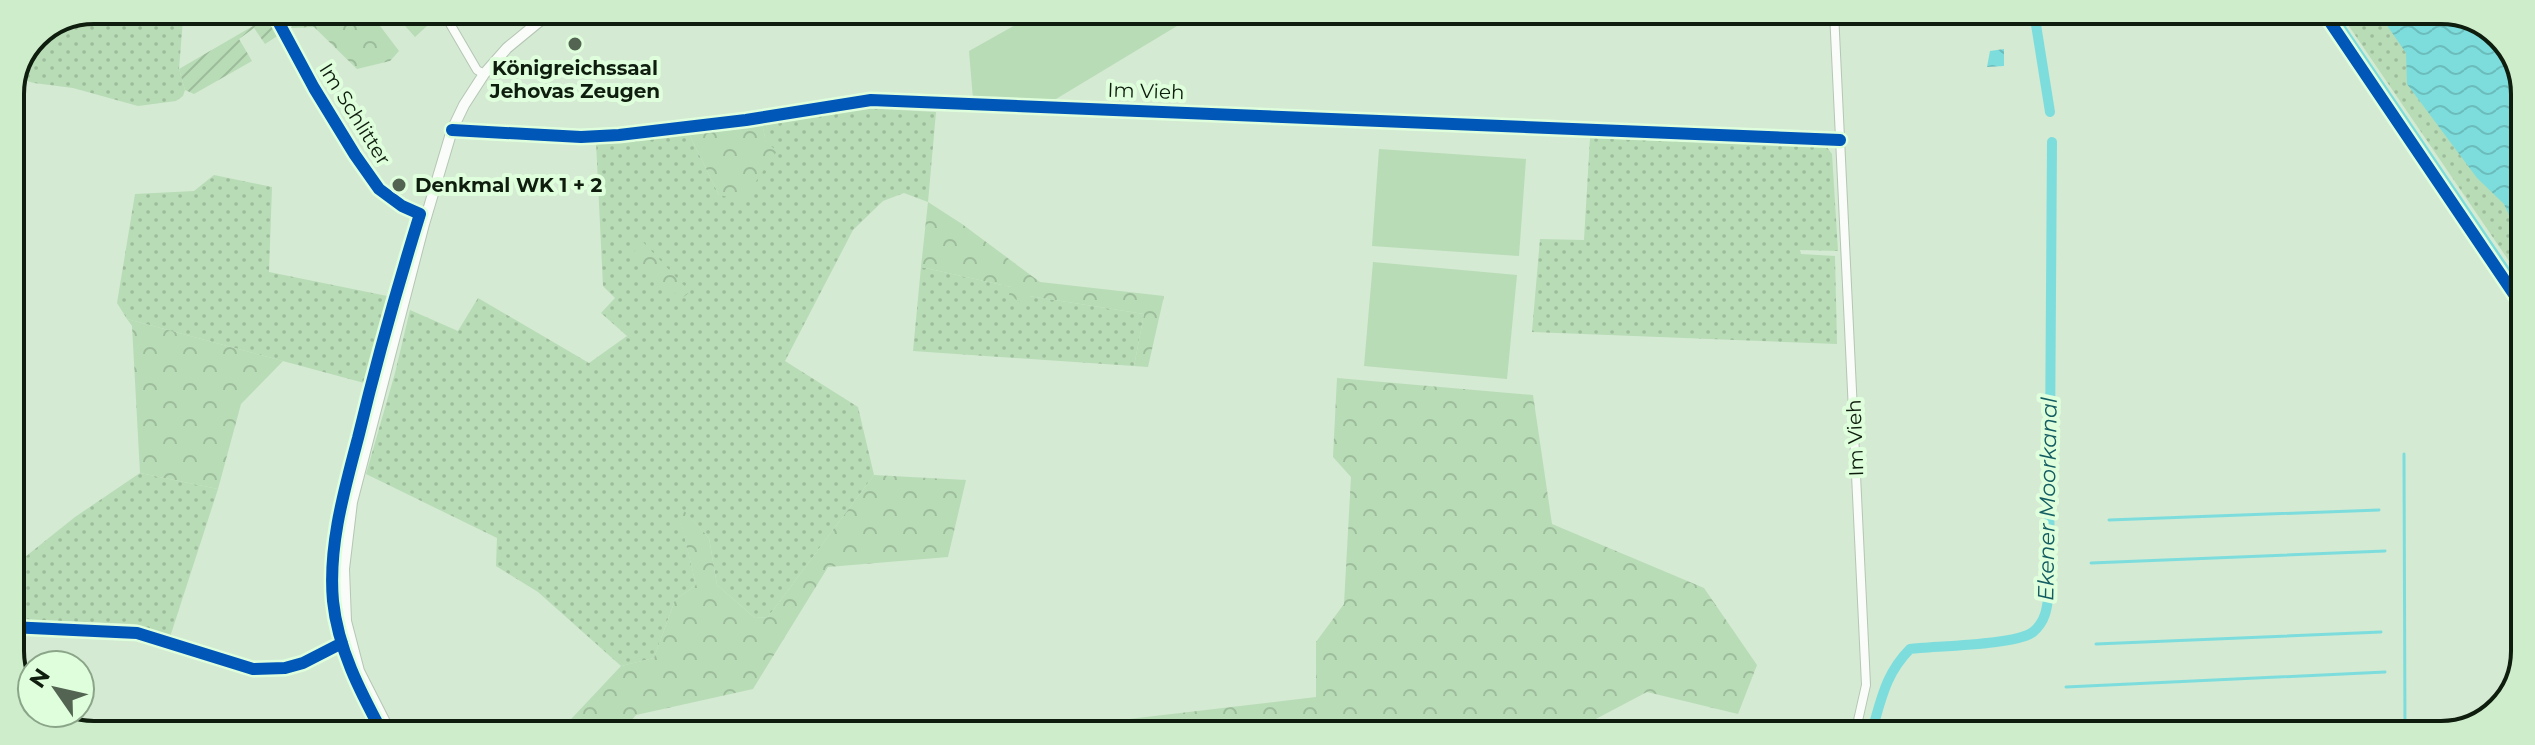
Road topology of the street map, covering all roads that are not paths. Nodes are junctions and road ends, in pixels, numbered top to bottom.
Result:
1 (280, 24) edge
2 (450, 24) edge
3 (536, 24) edge
4 (1835, 24) edge
5 (484, 74) junction
6 (452, 130) junction
7 (1840, 140) junction
8 (427, 216) junction
9 (24, 628) edge
10 (351, 641) junction
11 (384, 721) edge
12 (1858, 721) edge

1 - 8 street, Im Schlitter
2 - 5 street
3 - 5 street
4 - 7 street, Im Vieh
5 - 6 street
6 - 7 street, Im Vieh
6 - 8 street
7 - 12 street, Im Vieh
8 - 10 street
9 - 10 street
10 - 11 street

